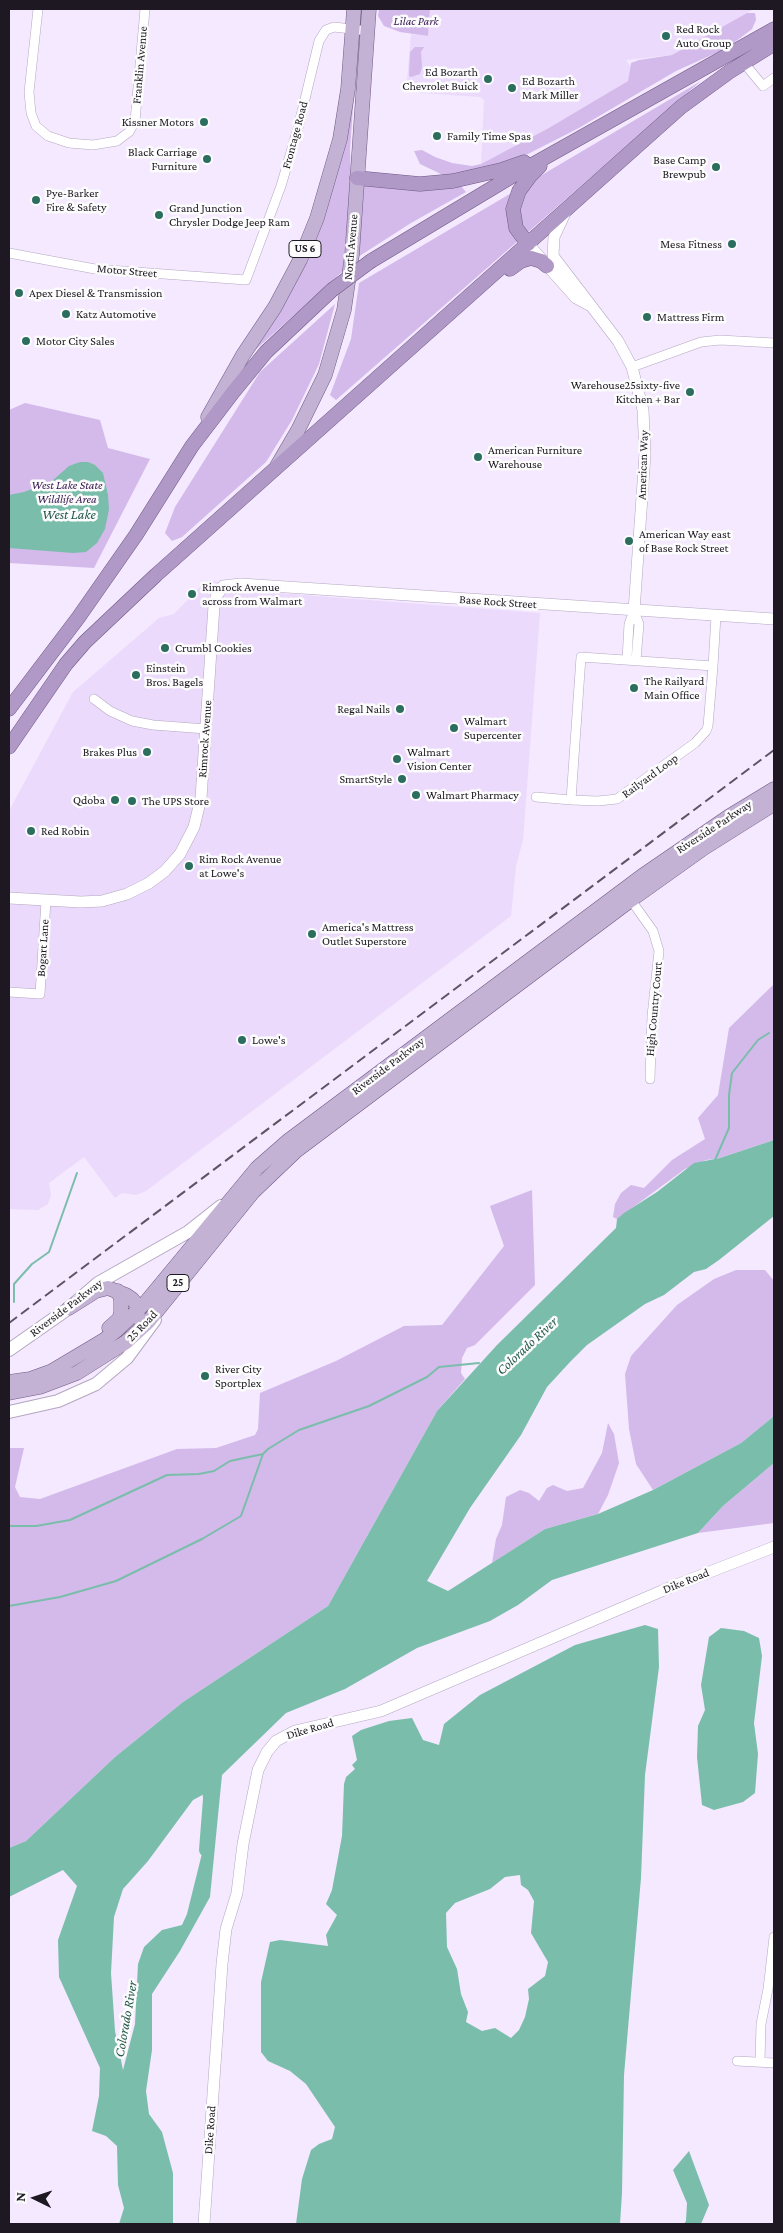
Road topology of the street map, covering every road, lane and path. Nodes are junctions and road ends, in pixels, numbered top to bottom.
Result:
1 (38, 9) edge
2 (145, 9) edge
3 (354, 9) edge
4 (369, 9) edge
5 (353, 28) junction
6 (774, 29) edge
7 (368, 31) junction
8 (774, 44) edge
9 (744, 63) junction
10 (774, 78) edge
11 (556, 152) junction
12 (357, 178) junction
13 (568, 207) junction
14 (528, 244) junction
15 (9, 253) edge
16 (547, 266) junction
17 (246, 280) joint
18 (589, 305) junction
19 (444, 318) junction
20 (774, 343) edge
21 (632, 367) junction
22 (192, 446) junction
23 (274, 470) junction
24 (223, 586) joint
25 (634, 611) junction
26 (716, 616) junction
27 (774, 620) edge
28 (632, 660) junction
29 (713, 666) junction
30 (94, 699) dead end
31 (9, 709) edge
32 (206, 728) junction
33 (9, 747) edge
34 (774, 788) edge
35 (536, 797) dead end
36 (571, 800) junction
37 (774, 804) edge
38 (627, 895) junction
39 (9, 898) edge
40 (46, 901) junction
41 (9, 992) edge
42 (650, 1079) dead end
43 (235, 1203) junction
44 (182, 1279) junction
45 (118, 1291) junction
46 (69, 1308) junction
47 (138, 1310) junction
48 (9, 1350) edge
49 (111, 1351) junction
50 (85, 1352) junction
51 (9, 1382) edge
52 (20, 1388) edge
53 (9, 1412) edge
54 (774, 1547) edge
55 (774, 1937) edge
56 (737, 2061) dead end
57 (760, 2062) junction
58 (774, 2062) edge
59 (204, 2224) edge

1 - 2 street, Franklin Avenue
3 - 5 main road, US 6
4 - 7 main road, North Avenue
5 - 7 street, Frontage Road
5 - 17 street, Frontage Road
5 - 22 main road, US 6
6 - 11 highway
7 - 12 main road, North Avenue
8 - 9 highway
9 - 10 street
9 - 13 highway
11 - 12 highway
11 - 14 highway
11 - 22 highway, bridge
12 - 23 main road, North Avenue
13 - 14 highway
13 - 18 street, American Way
14 - 16 street, American Way
14 - 19 highway
15 - 17 street, Motor Street
16 - 18 street, American Way
16 - 19 highway
18 - 21 street, American Way
19 - 23 highway
20 - 21 street
21 - 25 street, American Way
22 - 31 highway
23 - 33 highway
24 - 25 street, Base Rock Street
24 - 32 street, Rimrock Avenue
25 - 26 street, Base Rock Street
25 - 28 street
26 - 27 street, Base Rock Street
26 - 29 street, Railyard Loop
28 - 29 street
28 - 36 street
29 - 36 street, Railyard Loop
30 - 32 street
32 - 40 street, Rimrock Avenue
34 - 38 main road, Riverside Parkway
35 - 36 street, Railyard Loop
37 - 38 main road, Riverside Parkway
38 - 42 street, High Country Court
38 - 43 main road, Riverside Parkway
39 - 40 street, Rimrock Avenue
40 - 41 street, Bogart Lane
43 - 44 main road, 25 Road / 25
43 - 46 main road, Riverside Parkway
43 - 47 main road, 25 Road / 25
44 - 49 main road, 25 Road / 25
44 - 53 main road
45 - 46 main road
45 - 47 main road
45 - 50 main road
46 - 48 main road, Riverside Parkway
47 - 49 main road
47 - 50 main road, 25 Road / 25
49 - 52 main road, 25 Road / 25
50 - 52 main road, 25 Road / 25
51 - 52 main road, 25 Road / 25
54 - 59 street, Dike Road
55 - 57 street
56 - 57 street
57 - 58 street

